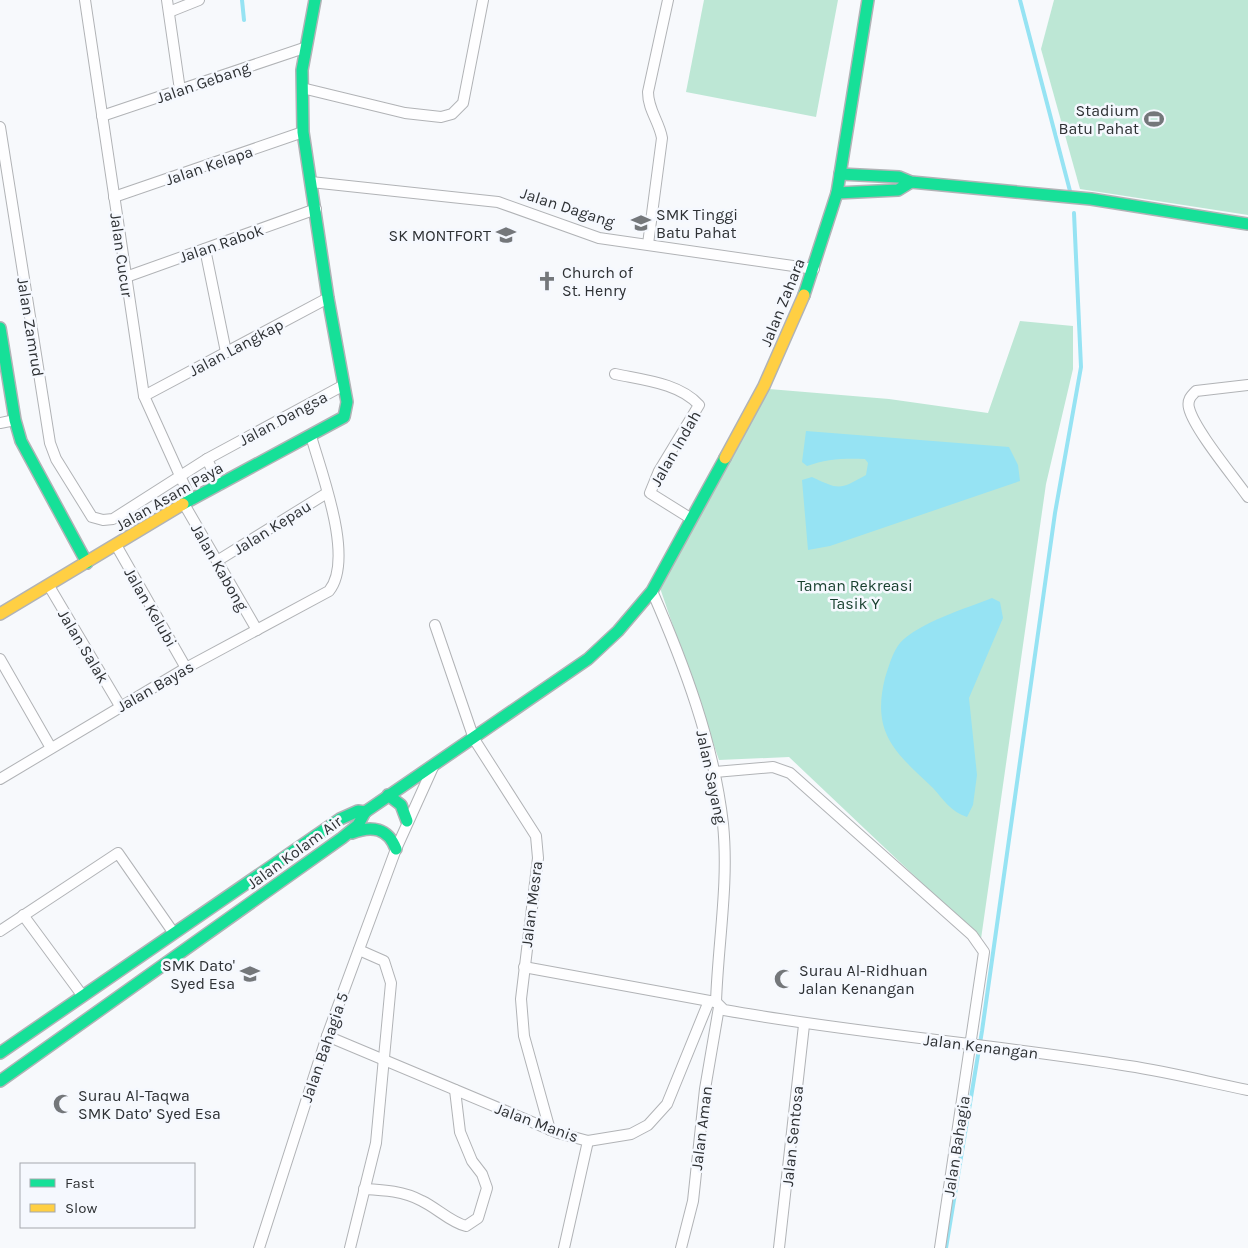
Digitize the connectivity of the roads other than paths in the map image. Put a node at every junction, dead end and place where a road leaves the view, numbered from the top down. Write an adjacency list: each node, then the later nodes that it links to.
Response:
1 (85, 0): 12 (street, Jalan Cucur)
2 (167, 0): 8 (street)
3 (199, 0): 8 (street)
4 (315, 0): 9 (street)
5 (483, 0): 10 (street)
6 (668, 0): 23 (street)
7 (868, 0): 16 (street, Jalan Zahara)
8 (169, 12): 11 (street)
9 (304, 48): 10 (street); 11 (street, Jalan Gebang)
10 (302, 88): 14 (street)
11 (180, 90): 12 (street, Jalan Gebang)
12 (102, 116): 20 (street, Jalan Cucur)
13 (0, 127): 15 (street, Jalan Zamrud)
14 (303, 132): 17 (street); 20 (street, Jalan Kelapa)
15 (3, 169): 43 (street, Jalan Zamrud)
16 (840, 174): 18 (street); 19 (street, Jalan Zahara)
17 (311, 182): 21 (street); 23 (street, Jalan Dagang)
18 (911, 182): 19 (street); 22 (street)
19 (837, 193): 25 (street, Jalan Zahara)
20 (114, 197): 26 (street, Jalan Cucur)
21 (316, 209): 24 (street, Jalan Rabok); 27 (street)
22 (1248, 224)
23 (648, 244): 25 (street, Jalan Dagang)
24 (205, 249): 26 (street, Jalan Rabok); 29 (street)
25 (814, 269): 44 (street, Jalan Zahara)
26 (126, 277): 33 (street, Jalan Cucur)
27 (328, 298): 29 (street, Jalan Langkap); 31 (street)
28 (0, 328): 34 (street)
29 (226, 352): 33 (street, Jalan Langkap)
30 (615, 374): 44 (street, Jalan Indah)
31 (344, 385): 36 (street, Jalan Asam Paya); 37 (street, Jalan Dangsa)
32 (1248, 385): 41 (street)
33 (144, 396): 38 (street, Jalan Cucur)
34 (15, 420): 35 (street); 47 (street)
35 (0, 423)
36 (311, 436): 39 (street, Jalan Asam Paya); 40 (street, Jalan Bayas)
37 (207, 459): 38 (street, Jalan Dangsa); 39 (street)
38 (180, 476): 42 (street, Jalan Cucur); 43 (street, Jalan Dangsa)
39 (219, 485): 42 (street, Jalan Asam Paya)
40 (327, 493): 46 (street, Jalan Kepau); 52 (street, Jalan Bayas)
41 (1248, 497)
42 (188, 502): 45 (street, Jalan Asam Paya); 46 (street, Jalan Kabong)
43 (92, 517)
44 (690, 518): 49 (street, Jalan Zahara)
45 (116, 545): 47 (street, Jalan Asam Paya); 54 (street, Jalan Kelubi)
46 (218, 561): 52 (street, Jalan Kabong)
47 (87, 563): 48 (street, Jalan Asam Paya)
48 (49, 586): 50 (street, Jalan Asam Paya); 55 (street, Jalan Salak)
49 (652, 591): 56 (street, Jalan Zahara); 59 (street, Jalan Sayang)
50 (0, 614)
51 (435, 625): 56 (street, Jalan Mesra)
52 (256, 630): 54 (street, Jalan Bayas)
53 (0, 659): 57 (street)
54 (186, 668): 55 (street, Jalan Bayas)
55 (120, 706): 57 (street, Jalan Bayas)
56 (474, 739): 58 (street, Jalan Zahara); 70 (street, Jalan Mesra)
57 (51, 748): 60 (street, Jalan Bayas)
58 (435, 764): 61 (street, Jalan Zahara); 63 (street, Jalan Bahagia 5)
59 (714, 772): 72 (street, Jalan Sayang); 75 (street, Jalan Bahagia)
60 (0, 779)
61 (388, 796): 62 (street, Jalan Zahara); 63 (street)
62 (365, 812): 64 (street, Jalan Kolam Air); 68 (street, Jalan Kolam Air)
63 (407, 822): 65 (street, Jalan Bahagia 5)
64 (342, 838): 65 (street); 78 (street, Jalan Kolam Air)
65 (396, 849): 69 (street, Jalan Bahagia 5)
66 (23, 915): 67 (street); 68 (street); 71 (street)
67 (0, 931)
68 (173, 932): 71 (street, Jalan Kolam Air)
69 (359, 950): 74 (street, Jalan Bahagia 5); 77 (street)
70 (524, 966): 72 (street, Jalan Mesra); 81 (street, Jalan Mesra)
71 (82, 995): 76 (street, Jalan Kolam Air)
72 (715, 1003): 73 (street, Jalan Kenangan); 82 (street, Jalan Manis); 87 (street, Jalan Aman)
73 (804, 1025): 75 (street, Jalan Kenangan); 88 (street, Jalan Sentosa)
74 (327, 1036): 77 (street, Jalan Manis); 84 (street, Jalan Bahagia 5)
75 (974, 1045): 80 (street, Jalan Kenangan); 89 (street, Jalan Bahagia)
76 (0, 1053)
77 (384, 1061): 79 (street, Jalan Manis); 83 (street)
78 (0, 1081)
79 (455, 1090): 81 (street, Jalan Manis); 83 (street)
80 (1248, 1090)
81 (550, 1130): 82 (street, Jalan Manis)
82 (588, 1141): 86 (street)
83 (364, 1189): 85 (street)
84 (259, 1248)
85 (350, 1248)
86 (564, 1248)
87 (681, 1248)
88 (779, 1248)
89 (940, 1248)

